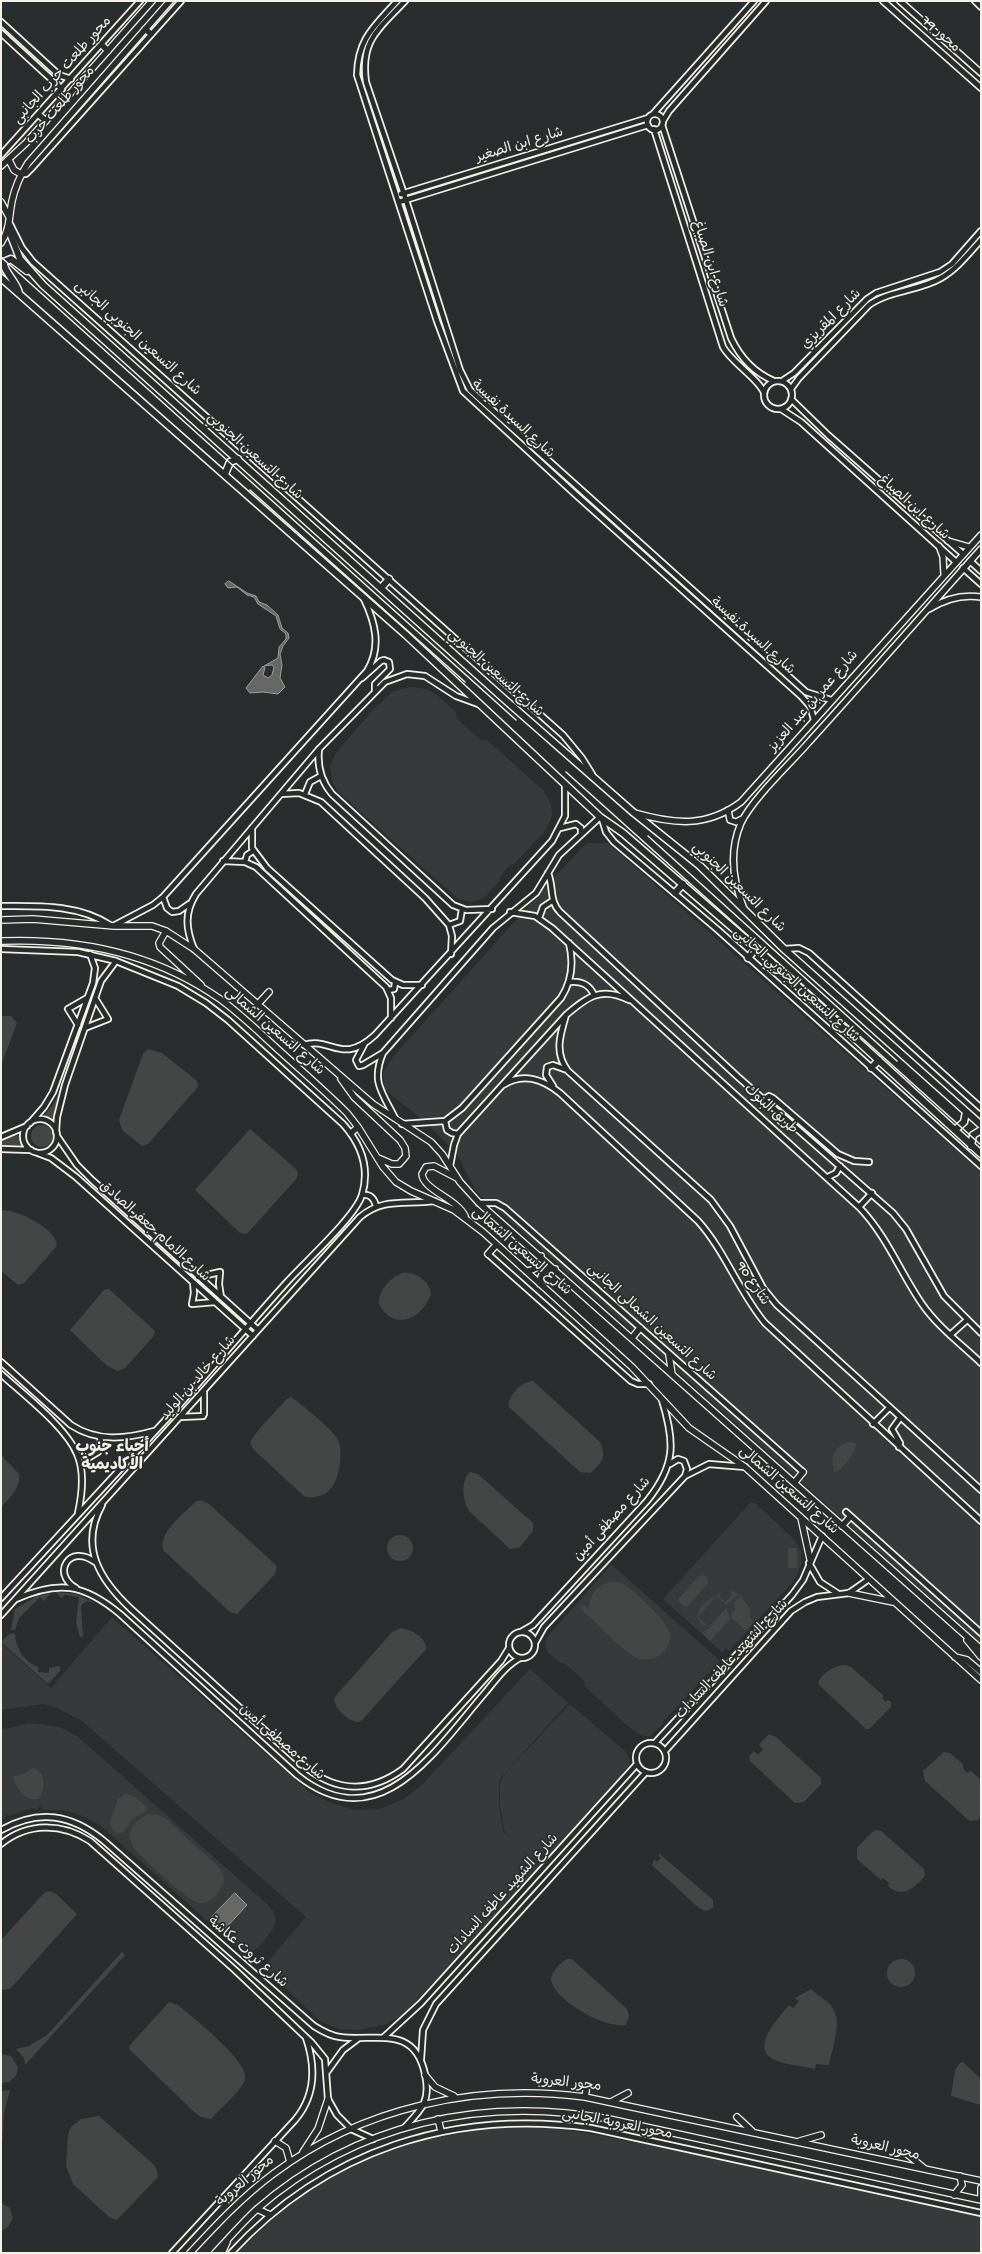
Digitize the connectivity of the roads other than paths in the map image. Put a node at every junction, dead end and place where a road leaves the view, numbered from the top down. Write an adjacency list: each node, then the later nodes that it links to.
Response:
1 (140, 1): 17 (street, محور طلعت حرب الجانبى)
2 (152, 1): 18 (main road, محور طلعت حرب)
3 (170, 1): 14 (main road, محور طلعت حرب)
4 (181, 1): 16 (street)
5 (397, 1): 39 (street, شارع السيدة نفيسة)
6 (405, 1): 38 (street, شارع السيدة نفيسة)
7 (754, 1): 27 (street)
8 (766, 1): 31 (street)
9 (884, 1): 20 (main road, محور 79)
10 (900, 1): 19 (main road, محور 79)
11 (975, 1): 12 (street)
12 (981, 7)
13 (1, 22): 24 (street)
14 (145, 29): 16 (main road); 37 (main road, محور طلعت حرب)
15 (1, 34): 26 (street)
16 (151, 34): 37 (street)
17 (102, 45): 18 (main road); 24 (street, محور طلعت حرب الجانبى)
18 (108, 51): 30 (main road, محور طلعت حرب)
19 (956, 51): 20 (main road); 21 (main road, محور 79)
20 (950, 61): 23 (main road, محور 79)
21 (971, 64): 22 (main road, محور 79); 23 (main road)
22 (981, 73)
23 (966, 75): 25 (main road, محور 79)
24 (71, 79): 26 (street, محور طلعت حرب الجانبى)
25 (981, 88)
26 (62, 89): 28 (street, محور طلعت حرب الجانبى)
27 (653, 114): 29 (street); 31 (street)
28 (39, 115): 30 (main road); 34 (street, محور طلعت حرب الجانبى)
29 (648, 118): 32 (street); 38 (street, شارع ابن الصغير)
30 (46, 121): 35 (main road, محور طلعت حرب)
31 (662, 123): 33 (street); 50 (street, شارع ابن الصباغ)
32 (648, 125): 33 (street); 40 (street, شارع ابن الصغير)
33 (654, 129): 53 (street, شارع ابن الصباغ)
34 (1, 155)
35 (9, 160): 36 (main road, محور طلعت حرب); 37 (main road)
36 (1, 166)
37 (21, 174): 43 (main road, محور طلعت حرب)
38 (404, 193): 39 (street, شارع ابن الصغير); 40 (street, شارع السيدة نفيسة)
39 (397, 195): 42 (street, شارع السيدة نفيسة)
40 (406, 200): 42 (street, شارع ابن الصغير); 77 (street, شارع السيدة نفيسة)
41 (1, 202): 43 (main road, شارع التسعين الجنوبي)
42 (399, 202): 78 (street, شارع السيدة نفيسة)
43 (9, 223): 46 (main road, محور طلعت حرب); 47 (highway, شارع التسعين الجنوبي); 69 (street, شارع التسعين الجنوبي الجانبى)
44 (981, 231): 51 (street, شارع المقريزي)
45 (981, 240): 52 (street, شارع المقريزي)
46 (1, 243)
47 (30, 272): 49 (highway); 56 (highway, شارع التسعين الجنوبي)
48 (1, 278): 49 (highway)
49 (19, 293): 57 (highway)
50 (774, 381): 51 (street); 53 (street)
51 (782, 382): 52 (street)
52 (791, 389): 54 (street)
53 (764, 392): 55 (street)
54 (791, 399): 55 (street); 59 (street, شارع ابن الصباغ)
55 (781, 409): 60 (street, شارع ابن الصباغ)
56 (238, 459): 57 (highway); 71 (highway, شارع التسعين الجنوبي)
57 (225, 474): 72 (highway)
58 (981, 535): 61 (main road, شارع عمر بن عبد العزيز)
59 (948, 541): 61 (main road); 63 (street, شارع ابن الصباغ)
60 (939, 546): 65 (street, شارع ابن الصباغ); 68 (main road)
61 (970, 547): 63 (main road, شارع عمر بن عبد العزيز)
62 (981, 549): 64 (main road, شارع عمر بن عبد العزيز)
63 (963, 554): 65 (main road, شارع عمر بن عبد العزيز)
64 (970, 561): 66 (main road, شارع عمر بن عبد العزيز); 67 (street)
65 (956, 562): 68 (main road, شارع عمر بن عبد العزيز)
66 (963, 568): 70 (street); 74 (main road, شارع عمر بن عبد العزيز)
67 (981, 571)
68 (944, 575): 79 (main road, شارع عمر بن عبد العزيز)
69 (389, 579): 71 (highway); 83 (street, شارع التسعين الجنوبي الجانبى)
70 (981, 584)
71 (382, 588): 83 (highway, شارع التسعين الجنوبي)
72 (363, 597): 75 (street); 80 (highway)
73 (981, 597): 74 (main road)
74 (923, 613): 91 (main road, شارع عمر بن عبد العزيز)
75 (360, 679): 76 (street); 103 (street)
76 (375, 691): 80 (street); 82 (street)
77 (808, 694): 78 (street); 79 (street, شارع السيدة نفيسة)
78 (804, 699): 81 (street, شارع السيدة نفيسة)
79 (831, 700): 81 (main road, شارع عمر بن عبد العزيز)
80 (478, 704): 85 (highway)
81 (814, 720): 88 (main road, شارع عمر بن عبد العزيز)
82 (319, 749): 84 (street); 86 (street)
83 (592, 774): 89 (highway, شارع التسعين الجنوبي)
84 (321, 776): 87 (street); 107 (street)
85 (565, 786): 90 (highway); 93 (street)
86 (281, 794): 87 (street); 92 (street)
87 (305, 794): 113 (street)
88 (728, 810): 89 (main road, شارع عمر بن عبد العزيز); 91 (main road)
89 (634, 813): 109 (highway, شارع التسعين الجنوبي)
90 (601, 818): 94 (street); 99 (highway); 101 (street, شارع التسعين الجنوبي الجانبى)
91 (743, 819): 109 (main road, شارع عمر بن عبد العزيز)
92 (252, 828): 95 (street); 96 (street)
93 (560, 828): 94 (street); 108 (street)
94 (582, 834): 98 (street)
95 (253, 851): 97 (street); 100 (street)
96 (222, 860): 97 (street); 105 (street)
97 (245, 862): 102 (street)
98 (548, 873): 104 (street); 110 (street)
99 (683, 884): 101 (highway); 118 (highway)
100 (290, 889): 102 (street); 127 (street)
101 (675, 893): 124 (street, شارع التسعين الجنوبي الجانبى)
102 (285, 894): 130 (street)
103 (163, 897): 105 (street); 114 (street)
104 (552, 901): 111 (street); 150 (street, طريق البنوك)
105 (190, 904): 120 (street)
106 (1, 906): 114 (street)
107 (462, 909): 108 (street); 113 (street)
108 (492, 909): 123 (street)
109 (746, 911): 121 (highway, شارع التسعين الجنوبي)
110 (510, 912): 111 (street, طريق البنوك); 143 (street)
111 (539, 918): 117 (street, طريق البنوك)
112 (1, 920): 114 (main road, شارع التسعين الشمالى)
113 (449, 925): 123 (street)
114 (112, 926): 115 (main road, شارع التسعين الشمالى)
115 (166, 931): 120 (main road, شارع التسعين الشمالى); 129 (main road)
116 (1, 941): 129 (main road, شارع التسعين الشمالى)
117 (569, 944): 126 (street); 136 (street, طريق البنوك)
118 (756, 948): 124 (highway); 144 (highway)
119 (1, 949): 122 (street)
120 (194, 949): 135 (main road, شارع التسعين الشمالى)
121 (784, 949): 151 (street, شارع التسعين الجنوبي الجانبى); 152 (highway, شارع التسعين الجنوبي)
122 (90, 954): 125 (street); 133 (street)
123 (451, 954): 128 (street)
124 (748, 958): 145 (street, شارع التسعين الجنوبي الجانبى)
125 (116, 961): 134 (street); 161 (street)
126 (570, 982): 132 (street); 154 (street)
127 (395, 983): 128 (street); 130 (street)
128 (422, 985): 138 (street)
129 (204, 989): 158 (main road, شارع التسعين الشمالى)
130 (388, 990): 138 (street)
131 (269, 992): 135 (main road)
132 (594, 995): 136 (street); 137 (street)
133 (88, 997): 139 (street); 139 (street)
134 (95, 998): 140 (street); 140 (street)
135 (258, 1004): 142 (main road, شارع التسعين الشمالى)
136 (637, 1004): 176 (street, طريق البنوك)
137 (566, 1015): 146 (street, شارع 90); 148 (street)
138 (391, 1018): 141 (street)
139 (78, 1025): 155 (street)
140 (85, 1028): 162 (street)
141 (365, 1043): 142 (street); 143 (street)
142 (304, 1045): 147 (main road, شارع التسعين الشمالى)
143 (382, 1052): 153 (street)
144 (879, 1060): 145 (highway); 159 (highway)
145 (871, 1068): 175 (street, شارع التسعين الجنوبي الجانبى)
146 (568, 1071): 149 (street); 214 (street, شارع 90)
147 (339, 1075): 153 (main road, شارع التسعين الشمالى); 171 (main road)
148 (502, 1085): 149 (street, شارع 90); 163 (street)
149 (554, 1089): 217 (street, شارع 90)
150 (763, 1100): 167 (street); 170 (street, طريق البنوك)
151 (981, 1108)
152 (966, 1112): 157 (highway, شارع التسعين الجنوبي); 159 (highway)
153 (396, 1120): 156 (main road, شارع التسعين الشمالى)
154 (445, 1121): 156 (street); 163 (street)
155 (28, 1124): 162 (street); 164 (street); 168 (street)
156 (402, 1124): 173 (main road, شارع التسعين الشمالى)
157 (981, 1126)
158 (358, 1127): 161 (main road); 171 (main road, شارع التسعين الشمالى)
159 (955, 1130): 165 (highway)
160 (981, 1130): 165 (highway)
161 (351, 1133): 179 (street, شارع خالد بن الوليد)
162 (57, 1134): 168 (street); 192 (street, شارع الامام جعفر الصادق)
163 (458, 1134): 173 (street)
164 (1, 1137)
165 (971, 1146): 169 (highway)
166 (1, 1149): 168 (street, شارع الامام جعفر الصادق)
167 (832, 1149): 170 (street); 172 (street)
168 (33, 1151): 193 (street, شارع الامام جعفر الصادق)
169 (981, 1154)
170 (827, 1155): 174 (street, طريق البنوك)
171 (375, 1156): 180 (main road, شارع التسعين الشمالى)
172 (869, 1162)
173 (450, 1166): 177 (main road, شارع التسعين الشمالى)
174 (840, 1166): 176 (street); 178 (street, طريق البنوك)
175 (981, 1166)
176 (828, 1177): 183 (street, طريق البنوك)
177 (459, 1179): 181 (main road, شارع التسعين الشمالى); 184 (main road)
178 (872, 1193): 183 (street); 197 (street, طريق البنوك)
179 (362, 1195): 182 (street); 186 (street, شارع خالد بن الوليد)
180 (436, 1201): 182 (street, شارع خالد بن الوليد); 184 (main road, شارع التسعين الشمالى)
181 (479, 1203): 188 (main road, شارع التسعين الشمالى); 199 (street, شارع التسعين الشمالى الجانبى)
182 (376, 1206): 189 (street, شارع خالد بن الوليد)
183 (859, 1207): 203 (street, طريق البنوك)
184 (466, 1218): 185 (main road, شارع التسعين الشمالى)
185 (496, 1244): 187 (main road); 191 (main road, شارع التسعين الشمالى)
186 (312, 1254): 189 (street); 198 (street, شارع خالد بن الوليد)
187 (488, 1254): 211 (street)
188 (541, 1256): 190 (main road, شارع التسعين الشمالى); 191 (main road)
189 (320, 1261): 201 (street, شارع خالد بن الوليد)
190 (555, 1269): 194 (main road); 205 (main road, شارع التسعين الشمالى)
191 (526, 1271): 194 (main road, شارع التسعين الشمالى)
192 (198, 1276): 195 (street, شارع الامام جعفر الصادق); 195 (street)
193 (193, 1282): 196 (street, شارع الامام جعفر الصادق); 196 (street)
194 (540, 1284): 211 (main road, شارع التسعين الشمالى)
195 (221, 1297): 198 (street, شارع الامام جعفر الصادق)
196 (215, 1302): 200 (street, شارع الامام جعفر الصادق)
197 (966, 1320): 202 (street, طريق البنوك); 203 (street)
198 (251, 1324): 200 (street, شارع خالد بن الوليد); 201 (street, شارع الامام جعفر الصادق)
199 (640, 1328): 205 (main road); 206 (street, شارع التسعين الشمالى الجانبى)
200 (246, 1330): 204 (street, شارع الامام جعفر الصادق); 218 (street, شارع خالد بن الوليد)
201 (258, 1330): 204 (street, شارع خالد بن الوليد)
202 (981, 1333)
203 (950, 1335): 208 (street, طريق البنوك)
204 (252, 1336): 212 (street, شارع خالد بن الوليد)
205 (632, 1338): 210 (main road, شارع التسعين الشمالى)
206 (669, 1355): 210 (main road); 224 (street, شارع التسعين الشمالى الجانبى)
207 (1, 1362): 219 (street)
208 (981, 1363)
209 (1, 1374): 221 (street)
210 (672, 1374): 226 (main road, شارع التسعين الشمالى)
211 (649, 1384): 213 (main road, شارع التسعين الشمالى)
212 (204, 1391): 215 (street, شارع خالد بن الوليد); 215 (street)
213 (662, 1400): 222 (street, شارع مصطفى أمين); 223 (main road, شارع التسعين الشمالى)
214 (889, 1408): 216 (street, شارع 90); 217 (street)
215 (181, 1417): 228 (street, شارع خالد بن الوليد)
216 (900, 1418): 220 (street); 227 (street, شارع 90)
217 (873, 1424): 220 (street, شارع 90)
218 (155, 1430): 219 (street); 229 (street, شارع خالد بن الوليد)
219 (100, 1437): 221 (street)
220 (899, 1446): 232 (street, شارع 90)
221 (78, 1455): 229 (street)
222 (670, 1464): 225 (street); 235 (street, شارع مصطفى أمين)
223 (745, 1467): 225 (street, شارع مصطفى أمين); 231 (main road, شارع التسعين الشمالى)
224 (803, 1472): 226 (main road)
225 (685, 1476): 236 (street, شارع مصطفى أمين)
226 (794, 1482): 233 (main road, شارع التسعين الشمالى)
227 (981, 1490)
228 (102, 1505): 238 (street, شارع مصطفى أمين); 244 (street, شارع خالد بن الوليد)
229 (78, 1513): 243 (street, شارع خالد بن الوليد)
230 (848, 1514): 233 (main road); 249 (street)
231 (801, 1517): 234 (main road, شارع التسعين الشمالى); 237 (main road)
232 (981, 1521)
233 (842, 1526): 248 (main road, شارع التسعين الشمالى)
234 (822, 1536): 237 (street, شارع الشهيد عاطف السادات); 239 (main road, شارع التسعين الشمالى)
235 (598, 1553): 236 (street); 247 (street, شارع مصطفى أمين)
236 (606, 1561): 250 (street, شارع مصطفى أمين)
237 (810, 1561): 241 (street); 256 (street, شارع الشهيد عاطف السادات)
238 (95, 1562): 240 (street); 261 (street, شارع مصطفى أمين)
239 (869, 1579): 242 (street); 245 (main road, شارع التسعين الشمالى)
240 (78, 1588): 244 (street, شارع مصطفى أمين); 263 (street, شارع مصطفى أمين)
241 (839, 1593): 242 (street, شارع الشهيد عاطف السادات); 257 (street, شارع الشهيد عاطف السادات)
242 (849, 1593): 245 (main road)
243 (1, 1598)
244 (16, 1599): 246 (street, شارع خالد بن الوليد)
245 (893, 1602): 253 (main road, شارع التسعين الشمالى)
246 (1, 1615)
247 (520, 1632): 250 (street); 251 (street)
248 (962, 1633): 252 (main road, شارع التسعين الشمالى); 254 (main road)
249 (981, 1633)
250 (535, 1643): 255 (street)
251 (509, 1648): 255 (street); 260 (street, شارع مصطفى أمين)
252 (981, 1649)
253 (955, 1657): 258 (main road); 259 (main road, شارع التسعين الشمالى)
254 (981, 1657)
255 (520, 1658): 262 (street, شارع مصطفى أمين)
256 (729, 1664): 257 (street); 264 (street, شارع الشهيد عاطف السادات)
257 (736, 1671): 265 (street, شارع الشهيد عاطف السادات)
258 (981, 1672)
259 (981, 1680)
260 (440, 1730): 261 (street, شارع مصطفى أمين); 262 (street)
261 (435, 1735): 263 (street)
262 (447, 1737): 263 (street, شارع مصطفى أمين)
263 (443, 1742)
264 (656, 1743): 265 (street); 266 (street)
265 (665, 1752): 267 (street)
266 (637, 1764): 267 (street); 274 (street, شارع الشهيد عاطف السادات)
267 (646, 1772): 276 (street, شارع الشهيد عاطف السادات)
268 (1, 1830): 270 (street, شارع ثروت عكاشة)
269 (1, 1844): 272 (street, شارع ثروت عكاشة)
270 (117, 1852): 271 (street, شارع ثروت عكاشة); 272 (street)
271 (122, 1857): 273 (street); 280 (street, شارع ثروت عكاشة)
272 (111, 1859): 273 (street, شارع ثروت عكاشة)
273 (117, 1864): 278 (street, شارع ثروت عكاشة)
274 (522, 1892): 275 (street, شارع الشهيد عاطف السادات); 276 (street)
275 (516, 1899): 277 (street); 279 (street, شارع الشهيد عاطف السادات)
276 (530, 1899): 277 (street, شارع الشهيد عاطف السادات)
277 (523, 1906): 281 (street, شارع الشهيد عاطف السادات)
278 (305, 2036): 282 (street, شارع ثروت عكاشة); 299 (street)
279 (384, 2037): 280 (street, شارع ثروت عكاشة); 281 (street, شارع ثروت عكاشة)
280 (359, 2038): 282 (street)
281 (421, 2058): 283 (street)
282 (327, 2072): 288 (street, شارع ثروت عكاشة)
283 (425, 2076): 286 (main road); 290 (street)
284 (587, 2085): 287 (main road)
285 (628, 2094): 289 (main road)
286 (456, 2097): 287 (main road, محور العروبة); 290 (main road, محور العروبة)
287 (585, 2097): 289 (main road, محور العروبة)
288 (328, 2099): 294 (street, شارع ثروت عكاشة); 302 (main road)
289 (611, 2102): 296 (main road, محور العروبة)
290 (425, 2103): 293 (street); 294 (main road, محور العروبة)
291 (737, 2117): 296 (main road)
292 (438, 2119): 293 (main road, محور العروبة); 295 (main road); 308 (main road, محور العروبة)
293 (404, 2128): 298 (main road, محور العروبة)
294 (351, 2129): 298 (street, شارع ثروت عكاشة); 302 (main road, محور العروبة)
295 (441, 2131): 312 (street, محور العروبة الجانبى); 313 (street, محور العروبة الجانبى)
296 (752, 2131): 300 (main road, محور العروبة)
297 (821, 2135): 300 (main road)
298 (373, 2139): 311 (main road, محور العروبة)
299 (275, 2141): 303 (main road); 315 (street)
300 (798, 2141): 304 (main road, محور العروبة)
301 (906, 2154): 304 (main road)
302 (300, 2156): 303 (main road, محور العروبة)
303 (290, 2162): 316 (main road, محور العروبة)
304 (927, 2171): 305 (main road, محور العروبة)
305 (960, 2176): 306 (main road, محور العروبة); 308 (main road)
306 (981, 2181)
307 (981, 2188): 309 (main road)
308 (954, 2195): 310 (main road, محور العروبة)
309 (981, 2197)
310 (981, 2200)
311 (258, 2209): 313 (main road); 314 (main road, محور العروبة)
312 (981, 2213)
313 (270, 2215): 319 (street, محور العروبة الجانبى)
314 (228, 2239): 317 (main road, محور العروبة); 318 (main road)
315 (172, 2253)
316 (190, 2253)
317 (215, 2253)
318 (222, 2253)
319 (231, 2253)

